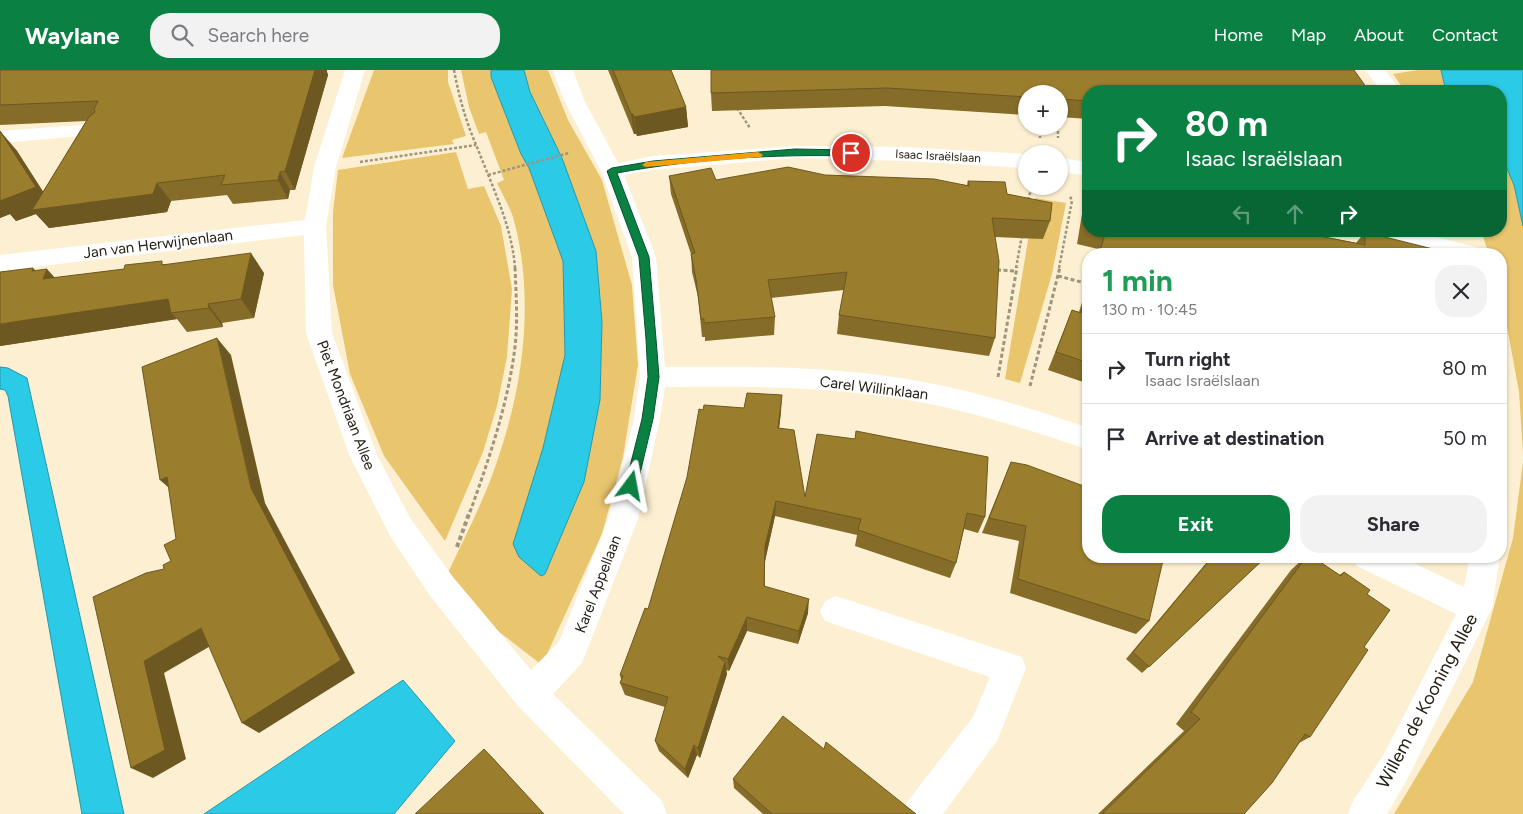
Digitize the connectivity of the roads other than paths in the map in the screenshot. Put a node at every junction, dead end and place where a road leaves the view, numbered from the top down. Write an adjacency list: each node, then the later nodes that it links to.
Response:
1 (355, 70): 11 (street, Piet Mondriaan Allee)
2 (563, 70): 10 (street, Karel Appellaan)
3 (1375, 70): 4 (street)
4 (1386, 85)
5 (97, 130): 6 (street)
6 (0, 137)
7 (1018, 161): 10 (street, Isaac Israëlslaan)
8 (1068, 166): 9 (street)
9 (1082, 168)
10 (612, 171): 15 (street, Karel Appellaan)
11 (316, 226): 14 (street, Jan van Herwijnenlaan); 21 (street, Piet Mondriaan Allee)
12 (1405, 237): 13 (street)
13 (1448, 248)
14 (0, 262)
15 (653, 377): 16 (street, Carel Willinklaan); 21 (street, Karel Appellaan)
16 (1082, 437)
17 (1383, 563): 19 (street)
18 (1484, 563): 19 (street, Willem de Kooning Allee)
19 (1476, 608): 24 (street, Willem de Kooning Allee)
20 (836, 611): 23 (street)
21 (530, 694): 22 (street)
22 (649, 814)
23 (921, 814)
24 (1366, 814)

